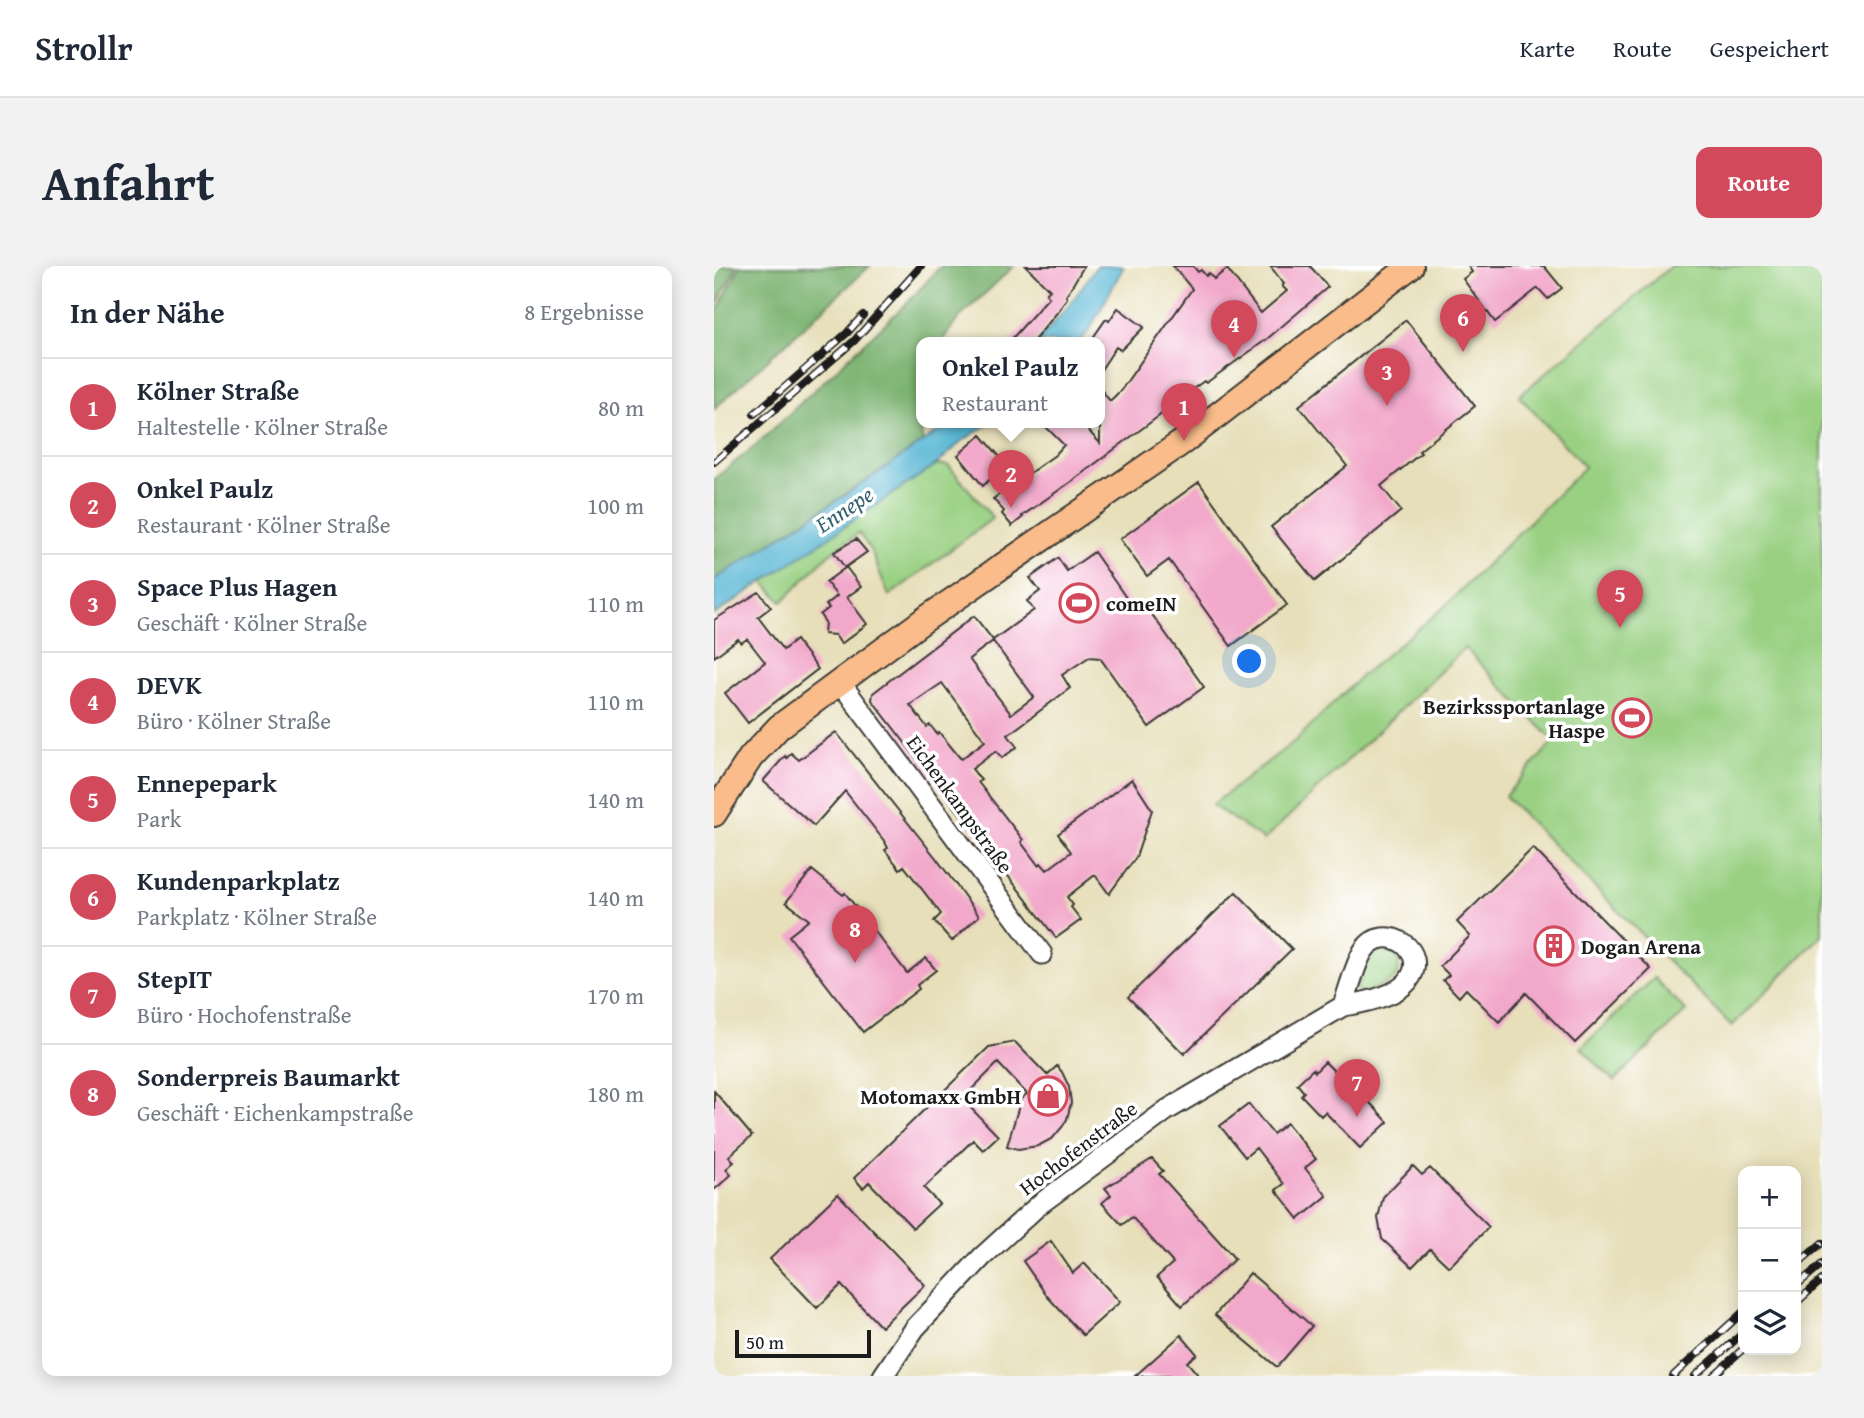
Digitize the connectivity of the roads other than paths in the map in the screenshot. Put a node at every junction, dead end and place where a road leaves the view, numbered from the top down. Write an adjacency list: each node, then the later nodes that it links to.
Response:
1 (1412, 266): 2 (main road)
2 (840, 682): 3 (main road); 4 (street, Eichenkampstraße)
3 (714, 814)
4 (1042, 954)
5 (1343, 1006): 6 (street, Hochofenstraße)
6 (883, 1376)

